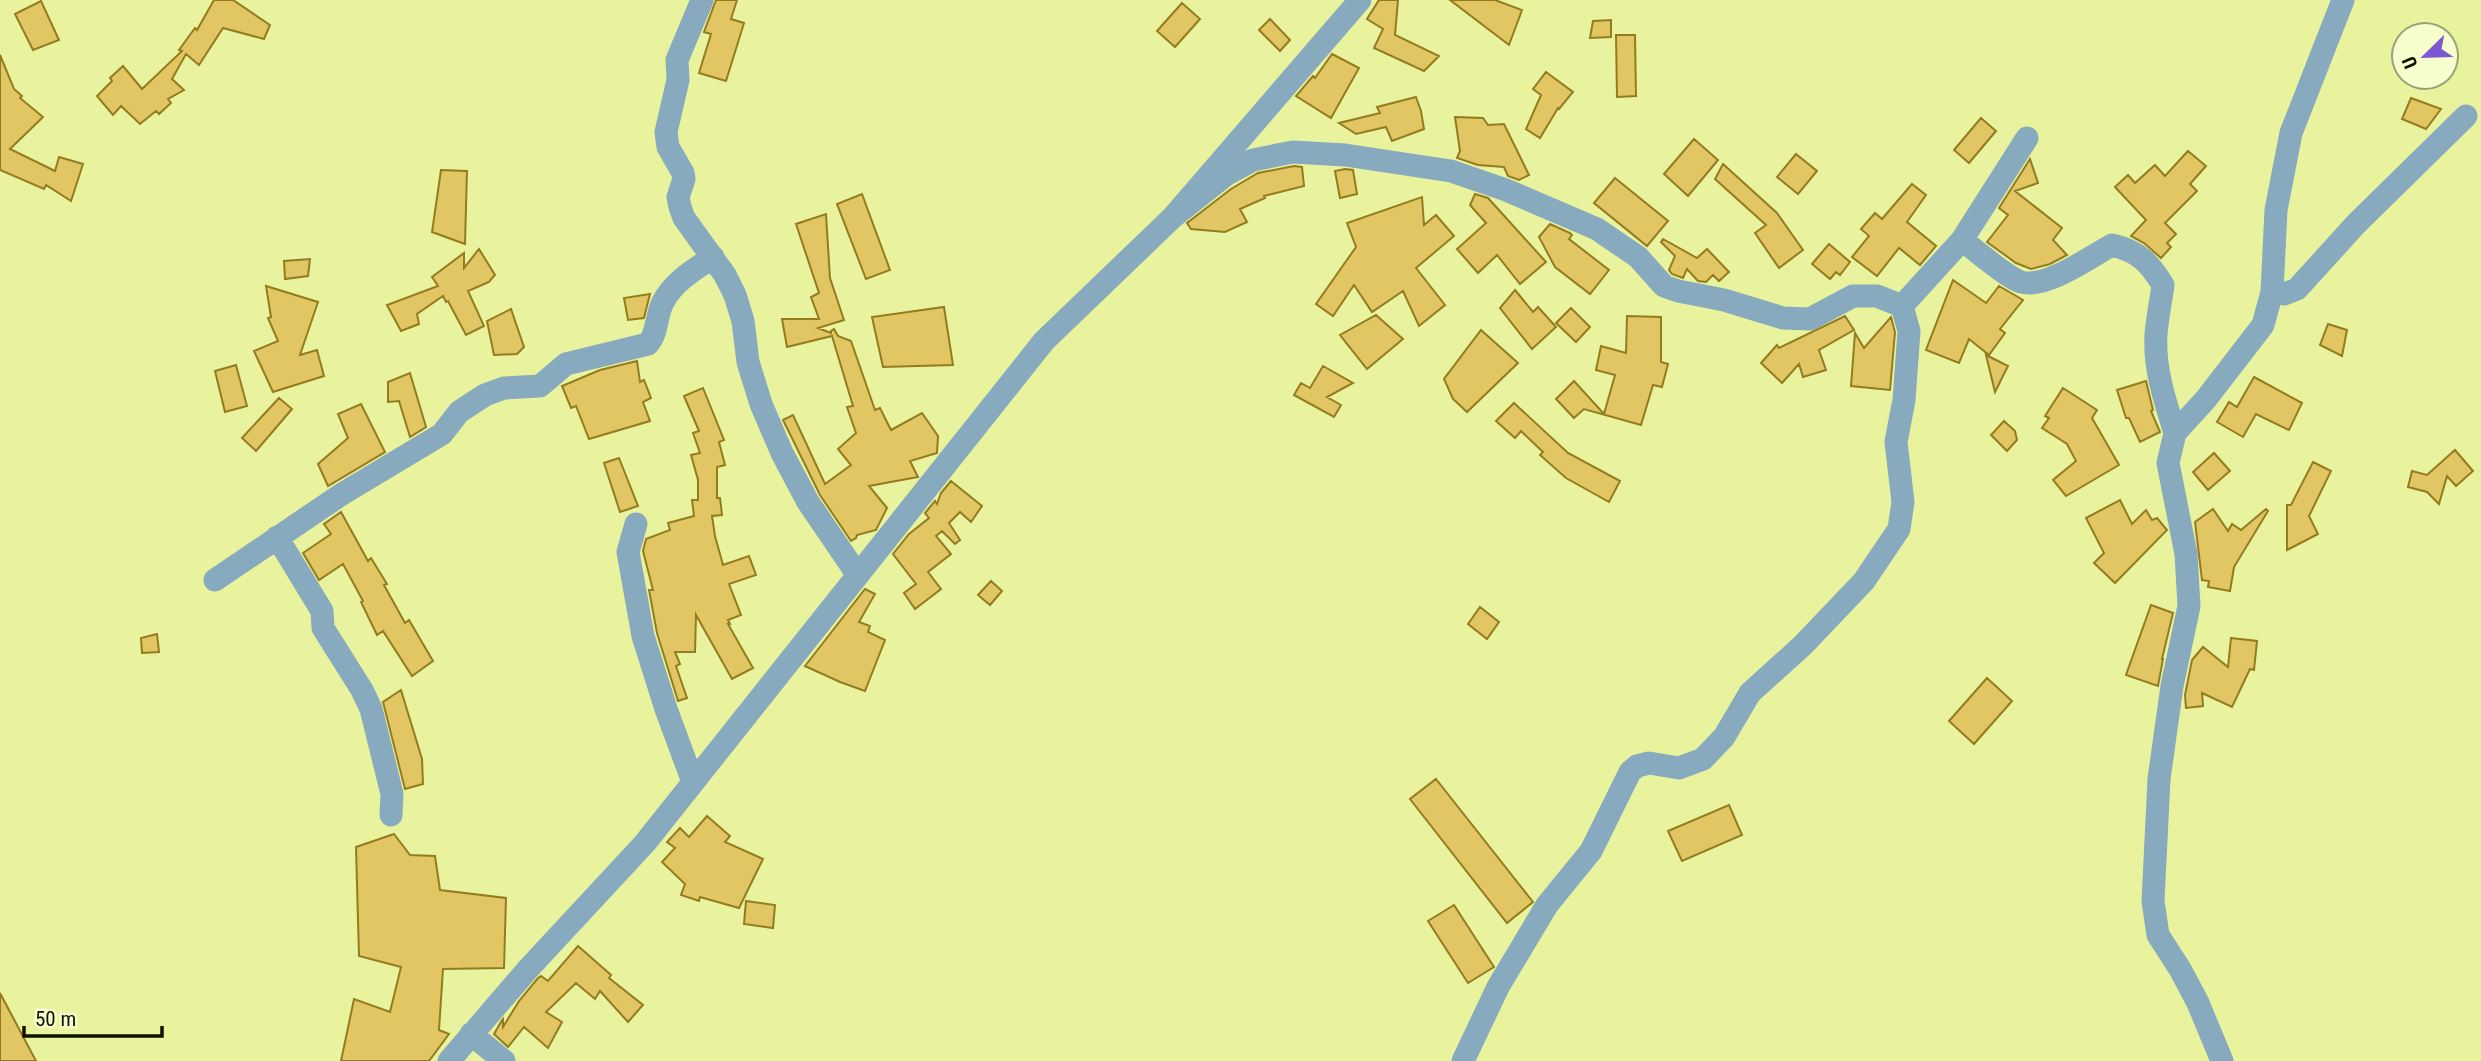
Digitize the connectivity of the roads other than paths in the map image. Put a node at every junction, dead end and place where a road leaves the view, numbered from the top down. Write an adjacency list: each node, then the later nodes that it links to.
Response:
1 (702, 0): 8 (street)
2 (1360, 0): 6 (street)
3 (2343, 0): 9 (street)
4 (2466, 116): 9 (street)
5 (2027, 138): 7 (street)
6 (1172, 217): 10 (street); 14 (street)
7 (1962, 240): 10 (street); 11 (street)
8 (713, 257): 13 (street); 14 (street)
9 (2272, 292): 11 (street)
10 (1902, 306): 21 (street)
11 (2175, 433): 22 (street)
12 (636, 524): 16 (street)
13 (277, 537): 15 (street); 17 (street)
14 (857, 574): 16 (street)
15 (215, 580)
16 (693, 782): 18 (street)
17 (391, 815)
18 (471, 1034): 19 (street); 20 (street)
19 (449, 1061)
20 (504, 1061)
21 (1463, 1061)
22 (2222, 1061)

